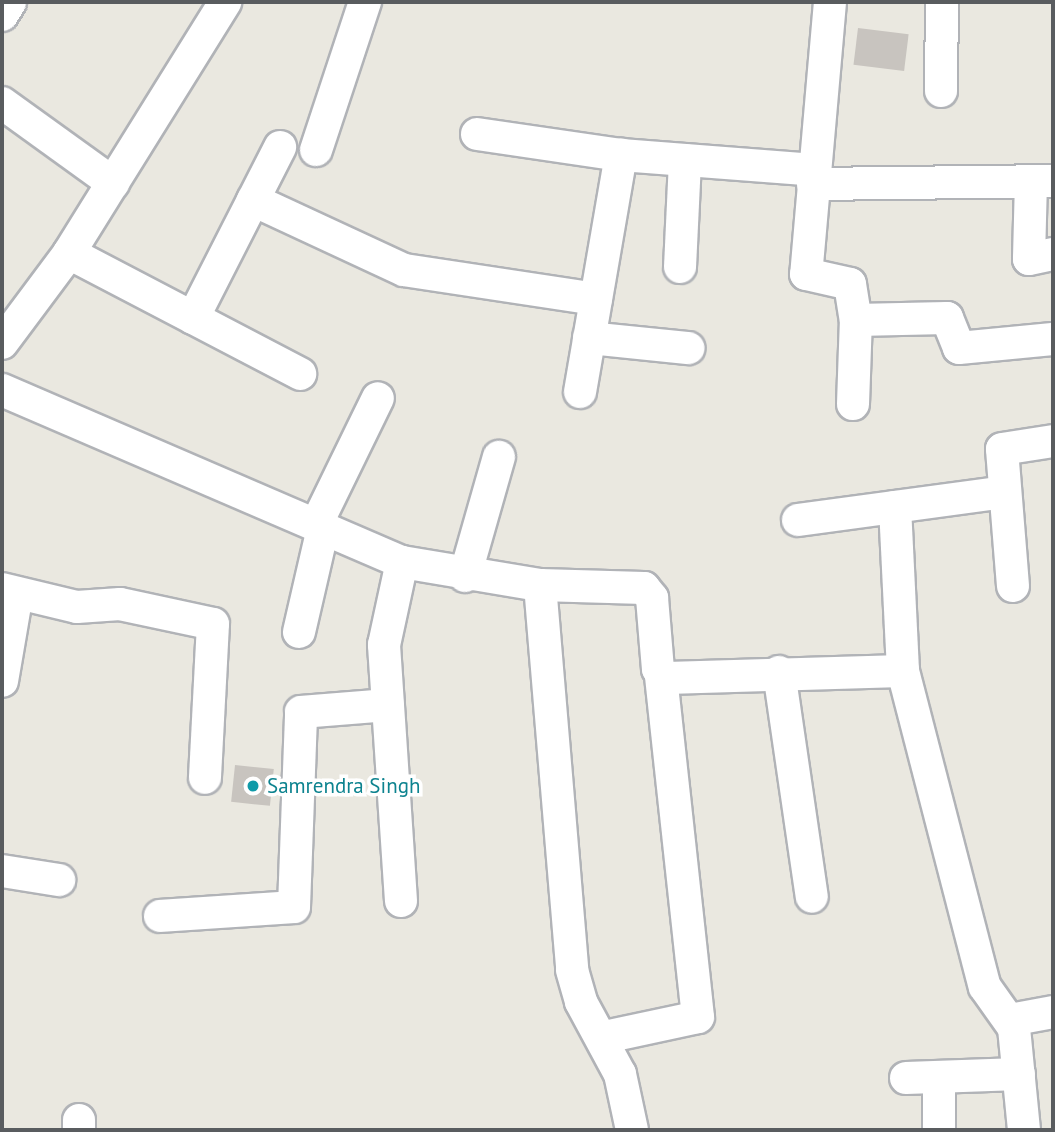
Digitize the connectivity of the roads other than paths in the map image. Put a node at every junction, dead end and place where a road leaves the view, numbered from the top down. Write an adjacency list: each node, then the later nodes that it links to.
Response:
1 (10, 2): 6 (street)
2 (225, 2): 16 (street)
3 (365, 2): 11 (street)
4 (831, 2): 14 (street)
5 (942, 2): 7 (street)
6 (2, 15)
7 (941, 91)
8 (2, 103): 16 (street)
9 (477, 134): 12 (street)
10 (280, 147): 17 (street)
11 (316, 150)
12 (621, 155): 13 (street); 21 (street)
13 (685, 160): 14 (street); 20 (street)
14 (813, 177): 15 (street); 23 (street)
15 (1042, 181): 19 (street)
16 (113, 183): 18 (street)
17 (253, 200): 21 (street); 22 (street)
18 (69, 253): 22 (street); 26 (street)
19 (1053, 254)
20 (680, 267)
21 (596, 299): 24 (street)
22 (193, 318): 28 (street)
23 (856, 320): 25 (street); 32 (street)
24 (589, 338): 27 (street); 30 (street)
25 (1053, 339)
26 (2, 343)
27 (688, 348)
28 (300, 374)
29 (2, 390): 38 (street)
30 (580, 392)
31 (378, 398): 38 (street)
32 (853, 404)
33 (1053, 442): 35 (street)
34 (499, 457): 40 (street)
35 (1004, 492): 36 (street); 42 (street)
36 (895, 507): 37 (street); 46 (street)
37 (798, 520)
38 (319, 526): 39 (street); 44 (street)
39 (402, 562): 40 (street); 49 (street)
40 (465, 576): 41 (street)
41 (540, 585): 47 (street); 58 (street)
42 (1013, 586)
43 (9, 591): 48 (street); 50 (street)
44 (299, 632)
45 (779, 671): 46 (street); 47 (street); 53 (street)
46 (903, 671): 57 (street)
47 (661, 675): 58 (street)
48 (2, 681)
49 (388, 705): 54 (street); 55 (street)
50 (205, 778)
51 (2, 872): 52 (street)
52 (59, 880)
53 (812, 897)
54 (401, 901)
55 (160, 916)
56 (1053, 1012): 57 (street)
57 (1010, 1020): 59 (street)
58 (605, 1037): 62 (street)
59 (1018, 1074): 60 (street); 64 (street)
60 (939, 1077): 61 (street); 63 (street)
61 (906, 1078)
62 (632, 1130)
63 (939, 1130)
64 (1024, 1130)

